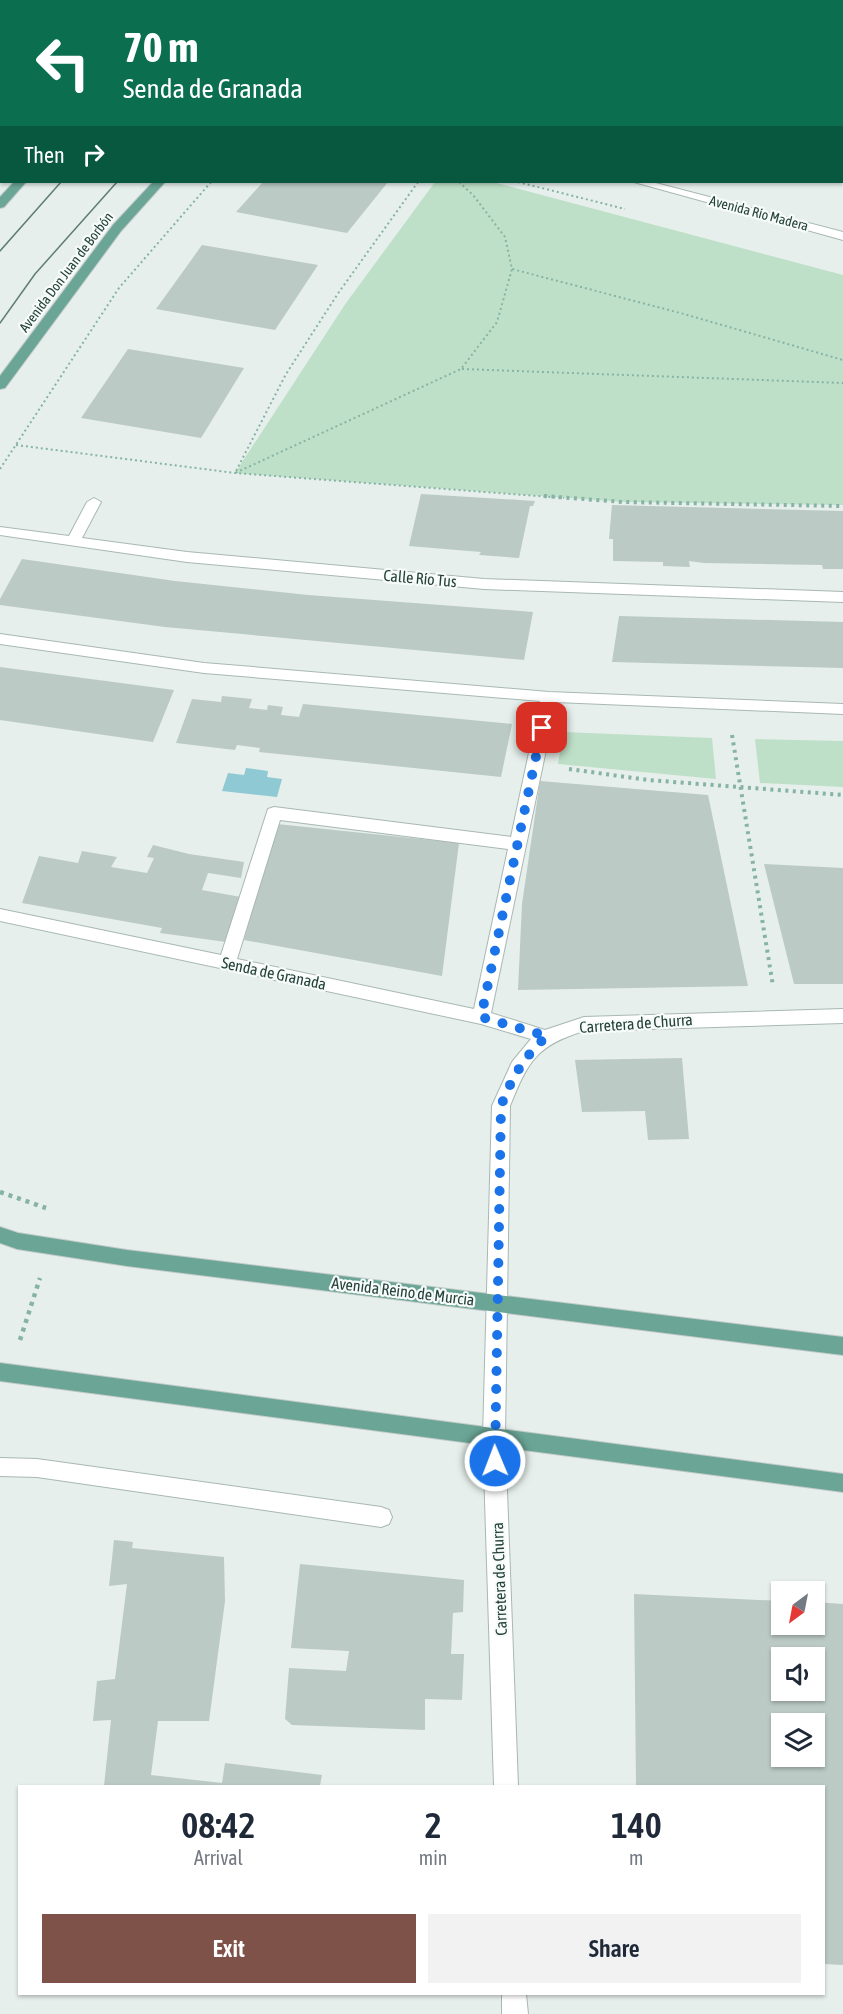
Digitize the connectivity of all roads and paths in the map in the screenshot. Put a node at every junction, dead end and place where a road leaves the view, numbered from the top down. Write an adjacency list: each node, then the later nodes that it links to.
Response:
1 (19, 183): 7 (main road)
2 (158, 183): 13 (main road, Avenida Don Juan de Borbón)
3 (210, 183): 14 (path)
4 (417, 183): 16 (path)
5 (460, 183): 9 (path)
6 (644, 183): 8 (street, Avenida Río Madera)
7 (0, 204)
8 (843, 236)
9 (512, 269): 10 (path); 11 (path)
10 (843, 360)
11 (462, 369): 12 (path); 16 (path)
12 (843, 383)
13 (0, 385)
14 (16, 445): 15 (path); 16 (path)
15 (0, 469)
16 (236, 472): 18 (path)
17 (94, 502): 20 (street)
18 (843, 506)
19 (0, 531): 20 (street, Calle Río Tus)
20 (73, 542): 21 (street, Calle Río Tus)
21 (843, 597)
22 (0, 639): 23 (street)
23 (549, 696): 24 (street); 26 (street)
24 (729, 704): 25 (street); 27 (path)
25 (843, 709)
26 (534, 764): 27 (path); 29 (street)
27 (739, 787): 28 (path); 32 (path)
28 (843, 795)
29 (517, 844): 31 (street); 34 (street)
30 (0, 915): 31 (street, Senda de Granada)
31 (226, 963): 34 (street, Senda de Granada)
32 (778, 1016): 33 (street, Carretera de Churra); 35 (street, Carretera de Churra)
33 (843, 1016)
34 (481, 1017): 35 (street, Senda de Granada)
35 (547, 1036): 38 (street, Carretera de Churra)
36 (0, 1235): 37 (main road, Avenida Reino de Murcia)
37 (50, 1246): 38 (main road, Avenida Reino de Murcia); 40 (path)
38 (498, 1303): 39 (main road, Avenida Reino de Murcia); 41 (street, Carretera de Churra)
39 (843, 1346)
40 (5, 1373): 41 (main road)
41 (494, 1437): 43 (main road); 45 (street, Carretera de Churra)
42 (0, 1467): 44 (street)
43 (843, 1483)
44 (381, 1516)
45 (507, 1785)
46 (514, 1995): 47 (street)
47 (515, 2014)

